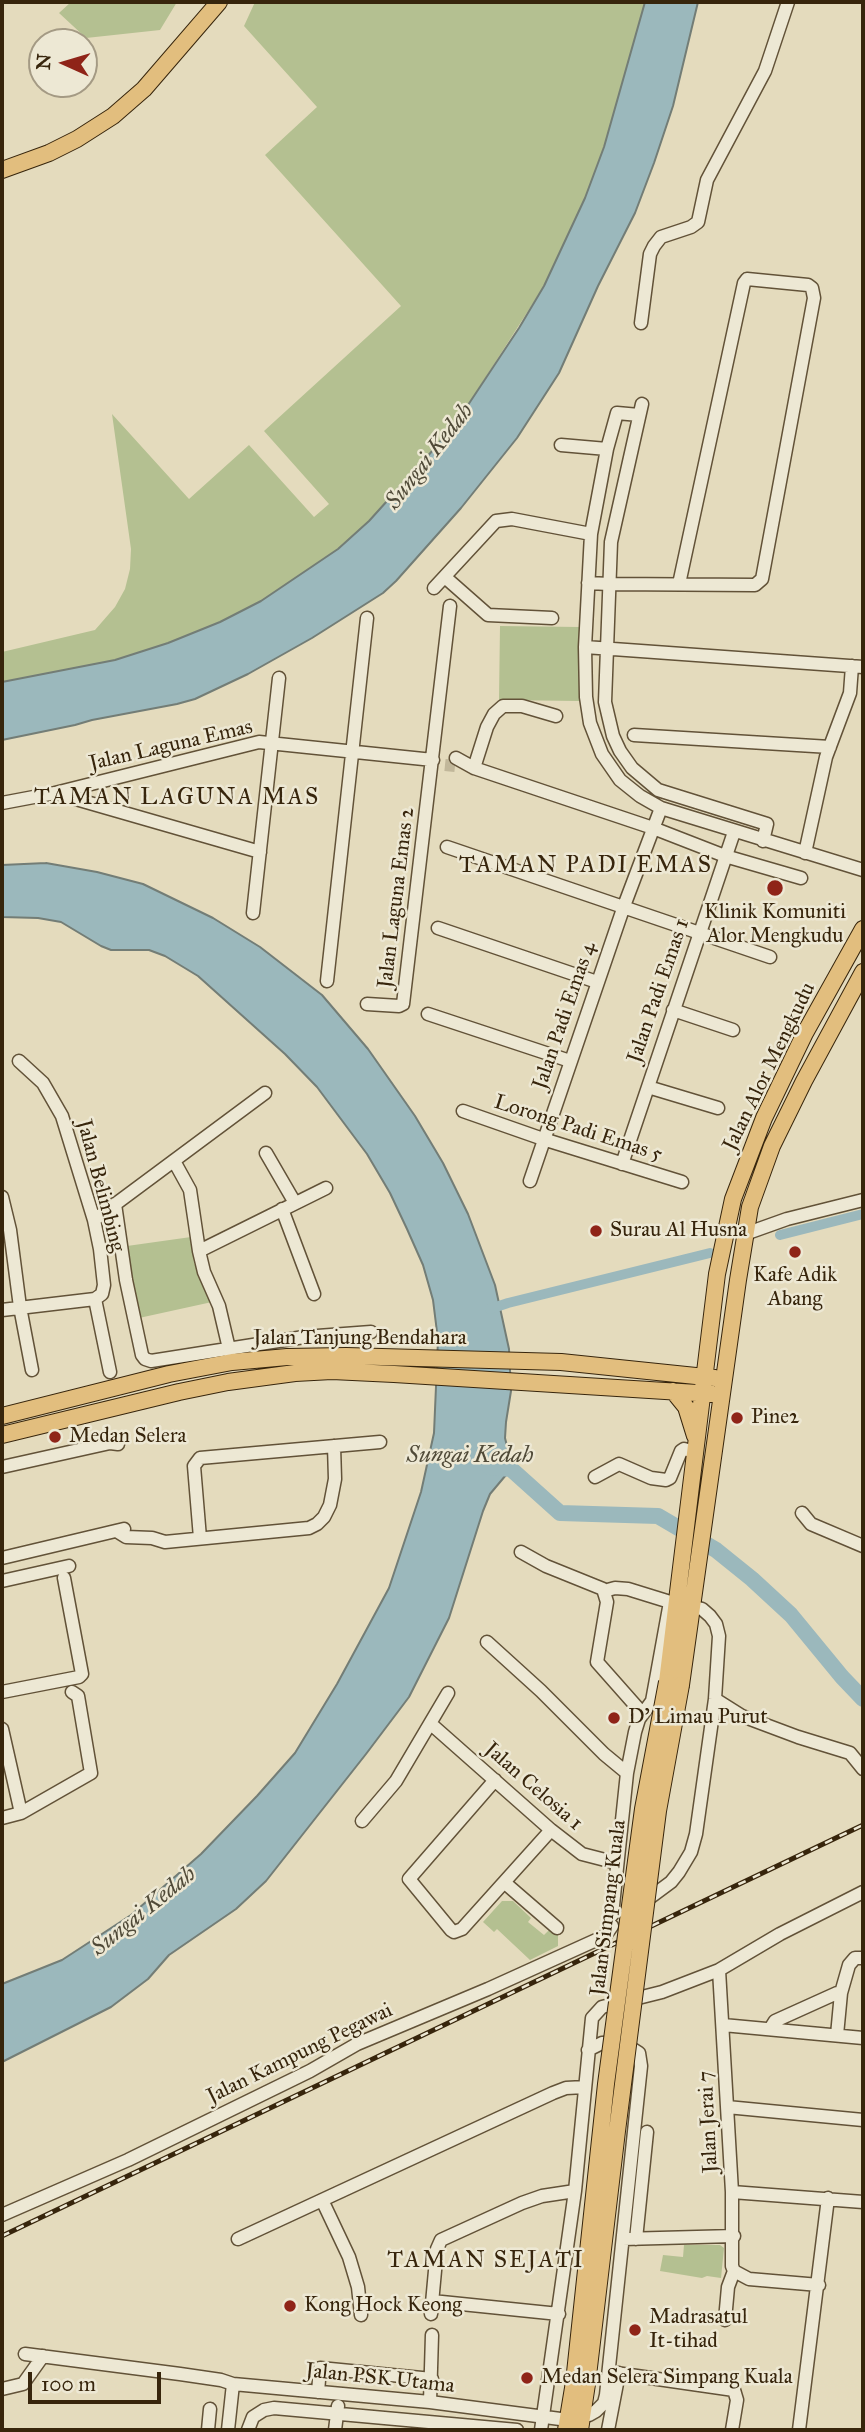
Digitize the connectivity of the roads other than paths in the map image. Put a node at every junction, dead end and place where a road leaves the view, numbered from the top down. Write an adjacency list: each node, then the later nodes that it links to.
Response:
1 (219, 2): 3 (main road)
2 (788, 2): 4 (street)
3 (2, 170)
4 (641, 323)
5 (561, 445): 6 (street)
6 (607, 449): 7 (street); 10 (street)
7 (591, 534): 8 (street); 9 (street)
8 (446, 578): 12 (street); 15 (street)
9 (588, 583): 10 (street); 16 (street)
10 (609, 584): 11 (street); 17 (street)
11 (679, 584): 11 (street)
12 (435, 588)
13 (450, 606): 25 (street)
14 (367, 618): 24 (street)
15 (552, 618)
16 (585, 647): 17 (street); 29 (street)
17 (606, 650): 18 (street); 32 (street)
18 (858, 666): 23 (street)
19 (279, 678): 22 (street)
20 (556, 716): 26 (street)
21 (634, 735): 23 (street)
22 (271, 743): 24 (street, Jalan Laguna Emas); 27 (street, Jalan Laguna Emas); 34 (street)
23 (830, 747): 35 (street)
24 (354, 751): 25 (street, Jalan Laguna Emas); 46 (street)
25 (443, 760): 26 (street, Jalan Laguna Emas); 48 (street, Jalan Laguna Emas 2)
26 (474, 768): 30 (street, Jalan Laguna Emas)
27 (55, 793): 28 (street, Jalan Laguna Emas); 34 (street)
28 (2, 803)
29 (661, 808): 30 (street, Jalan Padi Emas 4); 31 (street)
30 (653, 828): 36 (street, Jalan Laguna Emas); 39 (street, Jalan Padi Emas 4)
31 (734, 832): 32 (street); 36 (street, Jalan Padi Emas 1)
32 (763, 841): 35 (street)
33 (447, 847): 39 (street)
34 (260, 852): 40 (street)
35 (805, 853): 37 (street)
36 (725, 856): 38 (street, Jalan Laguna Emas); 43 (street, Jalan Padi Emas 1)
37 (863, 870)
38 (801, 878)
39 (624, 906): 43 (street); 47 (street, Jalan Padi Emas 4)
40 (253, 913)
41 (438, 928): 47 (street)
42 (863, 929): 80 (main road, Jalan Alor Mengkudu)
43 (700, 933): 44 (street); 49 (street, Jalan Padi Emas 1)
44 (770, 957)
45 (863, 972): 72 (main road, Jalan Alor Mengkudu)
46 (327, 981)
47 (597, 982): 53 (street, Jalan Padi Emas 4)
48 (367, 1004)
49 (673, 1010): 51 (street); 54 (street, Jalan Padi Emas 1)
50 (428, 1014): 53 (street)
51 (733, 1030)
52 (19, 1061): 70 (street, Jalan Belimbing)
53 (570, 1061): 58 (street, Jalan Padi Emas 4)
54 (648, 1087): 56 (street); 61 (street, Jalan Padi Emas 1)
55 (265, 1093): 60 (street)
56 (718, 1108)
57 (463, 1111): 58 (street, Lorong Padi Emas 5)
58 (543, 1139): 61 (street, Lorong Padi Emas 5); 62 (street, Jalan Padi Emas 4)
59 (266, 1153): 67 (street)
60 (174, 1161): 68 (street); 73 (street)
61 (622, 1164): 63 (street, Lorong Padi Emas 5)
62 (530, 1181)
63 (682, 1182)
64 (326, 1188): 67 (street)
65 (2, 1197): 71 (street)
66 (863, 1200): 72 (street)
67 (295, 1203): 69 (street)
68 (115, 1204): 70 (street); 79 (street, Jalan Belimbing)
69 (282, 1209): 73 (street); 74 (street)
70 (94, 1220): 75 (street, Jalan Belimbing)
71 (6, 1231): 76 (street)
72 (745, 1234): 85 (main road, Jalan Alor Mengkudu)
73 (199, 1251): 79 (street)
74 (314, 1294)
75 (95, 1299): 76 (street); 82 (street, Jalan Belimbing)
76 (20, 1307): 77 (street); 81 (street)
77 (2, 1310)
78 (371, 1332): 79 (street)
79 (231, 1354): 82 (main road, Jalan Tanjung Bendahara); 83 (main road, Jalan Tanjung Bendahara)
80 (707, 1354): 83 (main road); 84 (main road, Jalan Alor Mengkudu)
81 (32, 1370)
82 (111, 1380): 86 (main road); 87 (main road, Jalan Tanjung Bendahara)
83 (674, 1383): 84 (main road, Jalan Tanjung Bendahara); 86 (main road, Jalan Tanjung Bendahara); 92 (main road)
84 (703, 1385): 85 (main road, Jalan Tanjung Bendahara); 92 (main road, Jalan Simpang Kuala)
85 (723, 1386): 96 (main road, Jalan Simpang Kuala)
86 (117, 1406): 88 (main road, Jalan Tanjung Bendahara)
87 (2, 1416)
88 (2, 1435)
89 (380, 1442): 91 (street)
90 (118, 1444): 93 (street)
91 (334, 1446): 97 (street); 97 (street)
92 (696, 1447): 94 (street); 96 (main road, Jalan Simpang Kuala)
93 (2, 1467)
94 (596, 1476)
95 (802, 1513): 98 (street)
96 (695, 1523): 103 (main road, Jalan Simpang Kuala)
97 (200, 1538): 100 (street)
98 (863, 1546)
99 (521, 1552): 102 (street)
100 (2, 1558)
101 (2, 1581): 105 (street)
102 (604, 1591): 103 (street); 109 (street)
103 (680, 1602): 108 (street, Jalan Kampung Pegawai); 109 (street); 163 (main road, Jalan Simpang Kuala, bridge)
104 (487, 1642): 113 (street)
105 (2, 1692)
106 (72, 1692): 115 (street)
107 (448, 1693): 110 (street)
108 (715, 1699): 112 (street); 122 (street, Jalan Kampung Pegawai)
109 (643, 1714): 113 (street)
110 (431, 1724): 114 (street, Jalan Celosia 1); 117 (street)
111 (2, 1729): 115 (street)
112 (863, 1769)
113 (627, 1773): 119 (street)
114 (495, 1780): 118 (street, Jalan Celosia 1); 120 (street)
115 (20, 1813): 116 (street)
116 (2, 1818)
117 (362, 1821)
118 (551, 1830): 119 (street, Jalan Celosia 1); 120 (street)
119 (617, 1863): 122 (street)
120 (505, 1883): 123 (street)
121 (863, 1892): 125 (street)
122 (616, 1919): 141 (street, Jalan Kampung Pegawai)
123 (557, 1928)
124 (863, 1958): 126 (street)
125 (719, 1970): 127 (street, Jalan Jerai 7); 131 (street)
126 (841, 1993): 128 (street); 129 (street)
127 (723, 2025): 128 (street); 133 (street, Jalan Jerai 7)
128 (770, 2029): 129 (street)
129 (837, 2035): 130 (street)
130 (863, 2038)
131 (588, 2050): 132 (street); 144 (street)
132 (585, 2087): 136 (street); 139 (street)
133 (727, 2107): 134 (street); 137 (street, Jalan Jerai 7)
134 (863, 2120)
135 (647, 2132): 144 (street)
136 (575, 2191): 147 (street); 147 (street)
137 (732, 2192): 138 (street); 142 (street, Jalan Jerai 7)
138 (828, 2198): 140 (street); 146 (street)
139 (322, 2200): 143 (street); 148 (street)
140 (863, 2202)
141 (2, 2215)
142 (734, 2235): 144 (street); 145 (street, Jalan Jerai 7)
143 (239, 2239)
144 (630, 2239): 153 (street)
145 (734, 2271): 146 (street); 149 (street, Jalan Jerai 7)
146 (819, 2285): 172 (street)
147 (559, 2314): 162 (street)
148 (361, 2315)
149 (725, 2320)
150 (432, 2335): 154 (street)
151 (25, 2354): 152 (street, Jalan PSK Utama)
152 (43, 2356): 155 (street, Jalan PSK Utama); 156 (street)
153 (614, 2373): 163 (street); 170 (street); 171 (street)
154 (432, 2379): 157 (street); 159 (street)
155 (233, 2384): 157 (street, Jalan PSK Utama); 165 (street)
156 (2, 2389)
157 (318, 2392): 158 (street, Jalan PSK Utama)
158 (339, 2394): 159 (street, Jalan PSK Utama); 161 (street)
159 (430, 2402): 162 (street, Jalan PSK Utama)
160 (210, 2409): 164 (street)
161 (337, 2413): 166 (street); 167 (street); 168 (street)
162 (543, 2417): 163 (street, Jalan PSK Utama); 169 (street)
163 (574, 2424)
164 (208, 2430)
165 (228, 2430)
166 (248, 2430)
167 (335, 2430)
168 (517, 2430)
169 (541, 2430)
170 (608, 2430)
171 (732, 2430)
172 (799, 2430)

